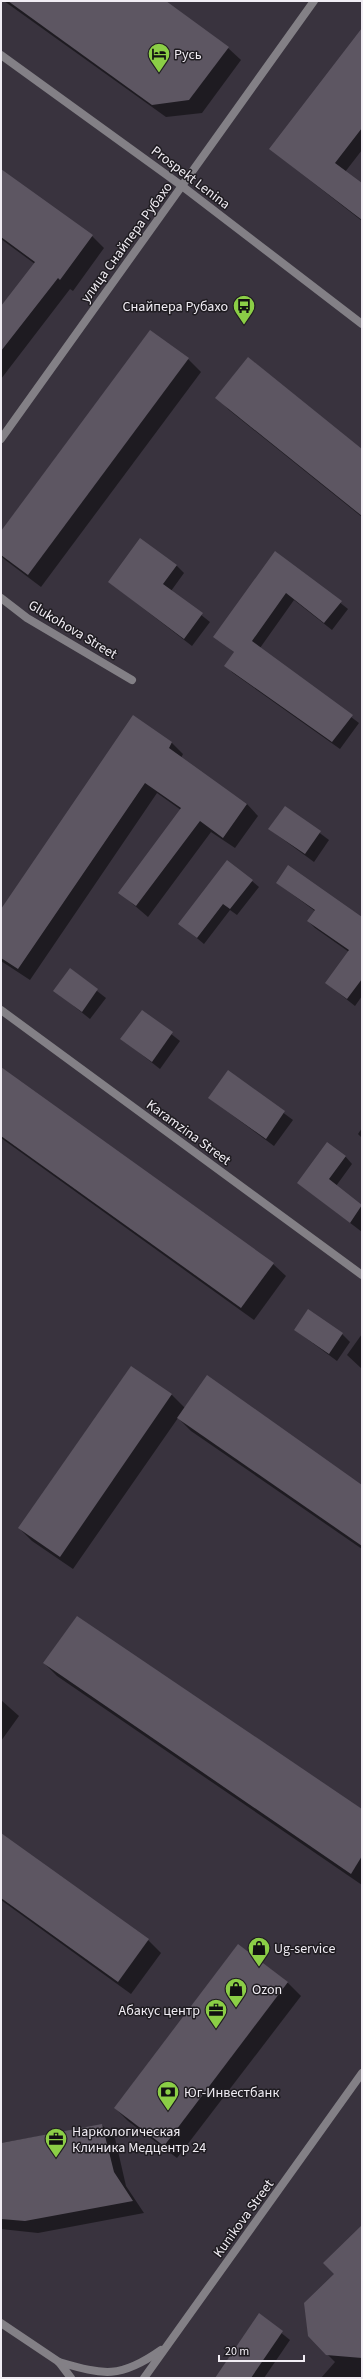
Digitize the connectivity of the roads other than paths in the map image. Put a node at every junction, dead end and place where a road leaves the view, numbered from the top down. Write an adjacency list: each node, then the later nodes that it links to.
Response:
1 (314, 1): 3 (street, улица Снайпера Рубахо)
2 (1, 55): 3 (street, Prospekt Lenina)
3 (182, 186): 4 (street, Prospekt Lenina); 5 (street, улица Снайпера Рубахо)
4 (362, 324)
5 (1, 439)
6 (1, 598): 7 (street, Glukohova Street)
7 (132, 680)
8 (1, 1010): 9 (street, Karamzina Street)
9 (362, 1275)
10 (362, 2073): 12 (street, Kunikova Street)
11 (1, 2323): 13 (street)
12 (166, 2346): 13 (street); 15 (street, Kunikova Street)
13 (59, 2362): 14 (street)
14 (71, 2378)
15 (144, 2378)

